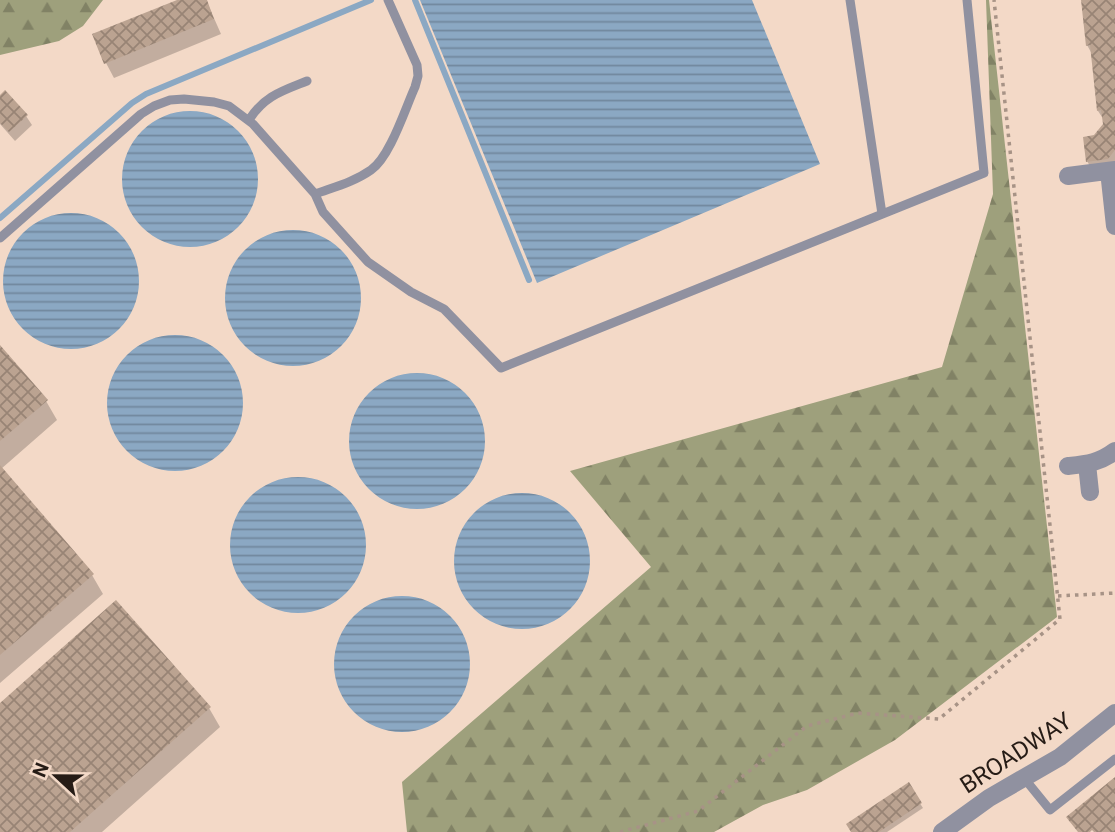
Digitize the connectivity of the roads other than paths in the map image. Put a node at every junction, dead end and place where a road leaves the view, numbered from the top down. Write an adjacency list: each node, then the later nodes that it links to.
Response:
1 (388, 0): 8 (lane)
2 (850, 0): 9 (lane)
3 (967, 0): 9 (lane)
4 (307, 81): 5 (lane)
5 (249, 120): 8 (lane); 11 (lane)
6 (1112, 170): 7 (street); 10 (street)
7 (1068, 176)
8 (315, 194): 9 (lane)
9 (882, 214)
10 (1115, 226)
11 (0, 237)
12 (1115, 451): 13 (street)
13 (1087, 464): 14 (street); 15 (street)
14 (1068, 466)
15 (1090, 492)
16 (1115, 713): 18 (street, BROADWAY)
17 (1115, 759): 18 (lane)
18 (1024, 778): 19 (street, BROADWAY)
19 (942, 832)

